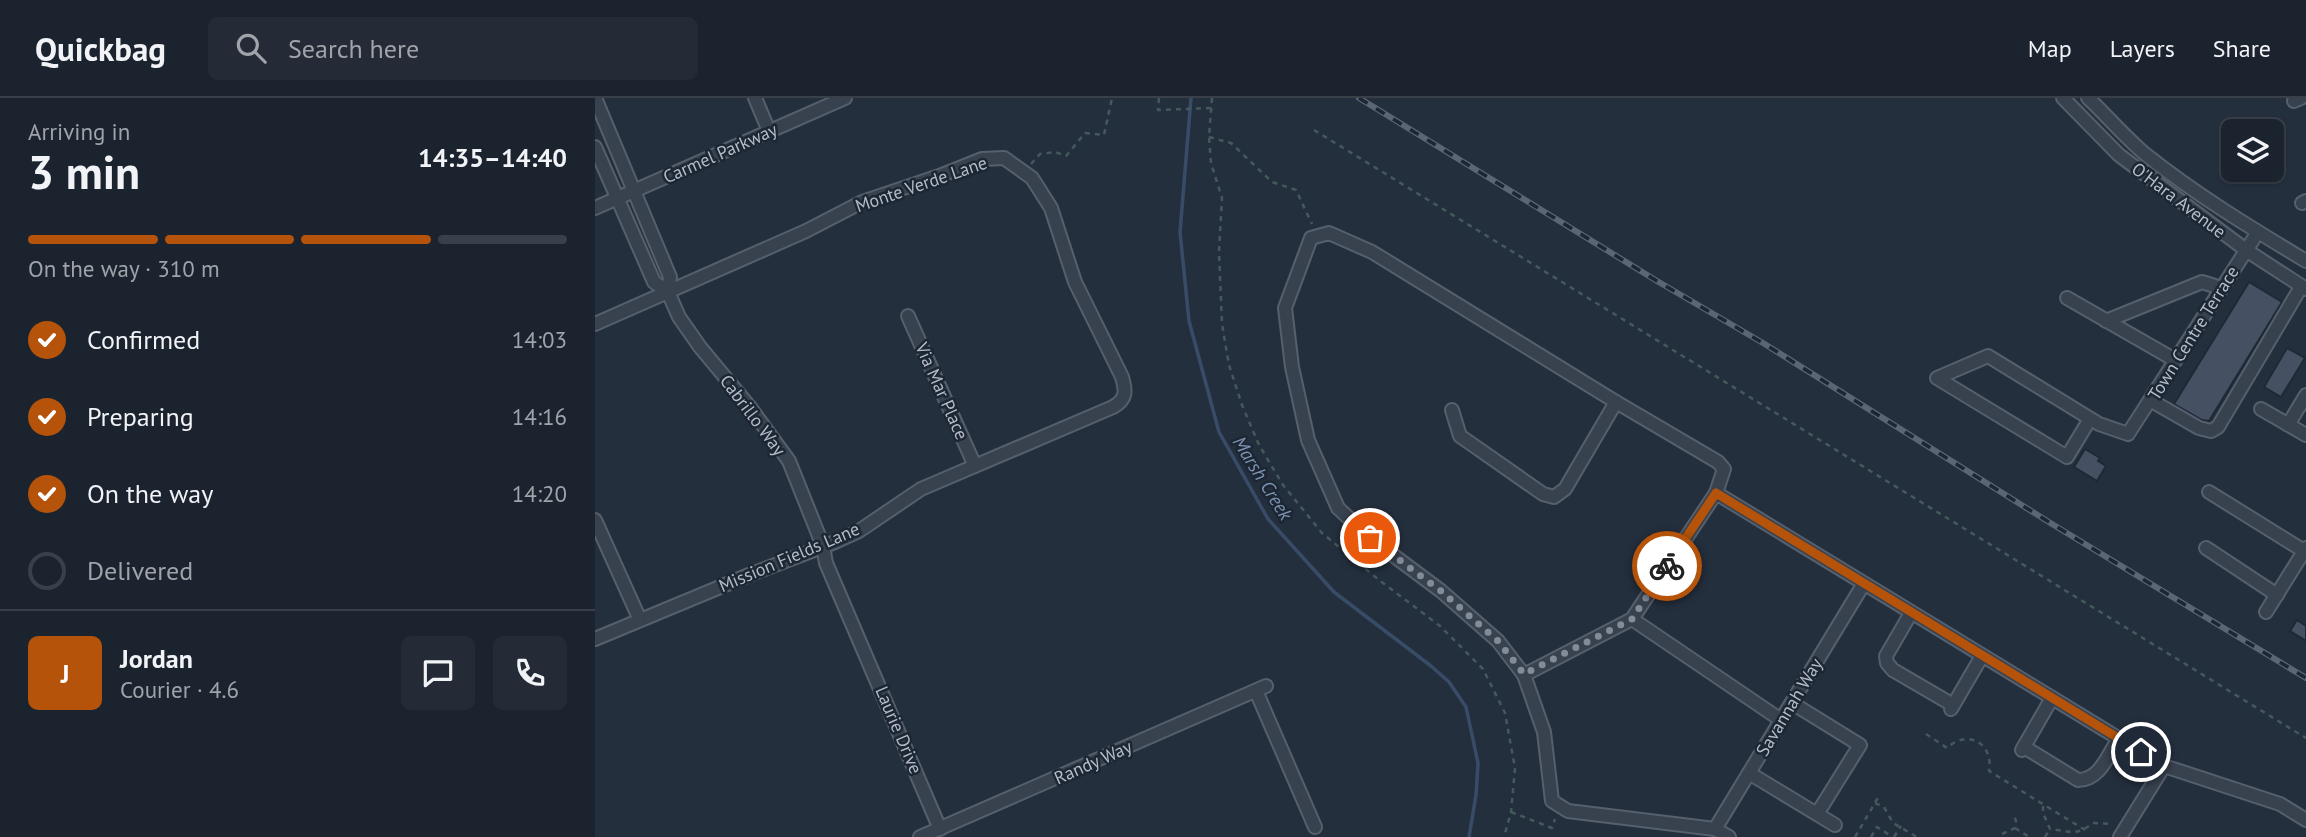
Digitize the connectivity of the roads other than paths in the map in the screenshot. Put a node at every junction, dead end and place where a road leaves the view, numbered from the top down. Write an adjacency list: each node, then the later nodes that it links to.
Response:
1 (595, 98): 8 (street, Cabrillo Way)
2 (755, 98): 6 (street)
3 (845, 98): 6 (street, Carmel Parkway)
4 (2063, 98): 12 (street, O'Hara Avenue)
5 (2088, 98): 11 (street, O'Hara Avenue)
6 (769, 131): 8 (street, Carmel Parkway)
7 (595, 147): 9 (street, Cabrillo Way)
8 (635, 191): 9 (street, Carmel Parkway); 15 (street, Cabrillo Way)
9 (617, 198): 10 (street, Carmel Parkway); 15 (street, Cabrillo Way)
10 (595, 208)
11 (2258, 232): 12 (street, Town Centre Terrace); 13 (street, O'Hara Avenue)
12 (2245, 250): 14 (street, Town Centre Terrace); 16 (street, O'Hara Avenue)
13 (2306, 261)
14 (2221, 288): 19 (street); 21 (street, Town Centre Terrace)
15 (668, 292): 20 (street, Monte Verde Lane); 22 (street, Monte Verde Lane); 35 (street, Cabrillo Way)
16 (2303, 294): 24 (street)
17 (2067, 298): 19 (street)
18 (908, 316): 31 (street, Via Mar Place)
19 (2106, 321): 21 (street)
20 (595, 324)
21 (2175, 360): 24 (street, Town Centre Terrace)
22 (1126, 392): 31 (street, Mission Fields Lane)
23 (2306, 395): 29 (street)
24 (2150, 400): 28 (street, Town Centre Terrace)
25 (1616, 402): 27 (street); 33 (street); 47 (street)
26 (2261, 409): 29 (street)
27 (1452, 410)
28 (2091, 419): 28 (street)
29 (2288, 425): 30 (street)
30 (2306, 435)
31 (975, 466): 35 (street, Mission Fields Lane)
32 (2209, 492): 37 (street)
33 (1716, 493): 38 (street); 42 (street)
34 (595, 520): 43 (street)
35 (823, 546): 43 (street, Mission Fields Lane); 44 (street, Cabrillo Way)
36 (2206, 548): 39 (street)
37 (2305, 549): 39 (street)
38 (1863, 585): 41 (street); 49 (street, Savannah Way)
39 (2277, 596): 40 (street)
40 (2266, 612)
41 (1910, 613): 46 (street); 46 (street)
42 (1632, 619): 47 (street); 50 (street)
43 (640, 620): 45 (street, Mission Fields Lane)
44 (857, 631): 59 (street, Laurie Drive)
45 (595, 639)
46 (1982, 656): 48 (street)
47 (1524, 674): 58 (street)
48 (2052, 698): 51 (street); 51 (street)
49 (1792, 703): 50 (street, Savannah Way); 54 (street)
50 (1781, 720): 53 (street, Savannah Way)
51 (2119, 738): 52 (street)
52 (2164, 765): 55 (street); 60 (street)
53 (1749, 773): 54 (street); 58 (street, Savannah Way)
54 (1817, 814): 56 (street)
55 (2306, 820)
56 (1835, 825)
57 (1315, 827): 59 (street, Randy Way)
58 (1714, 829): 62 (street)
59 (944, 831): 61 (street, Randy Way)
60 (2123, 833)
61 (920, 837)
62 (1729, 837)

